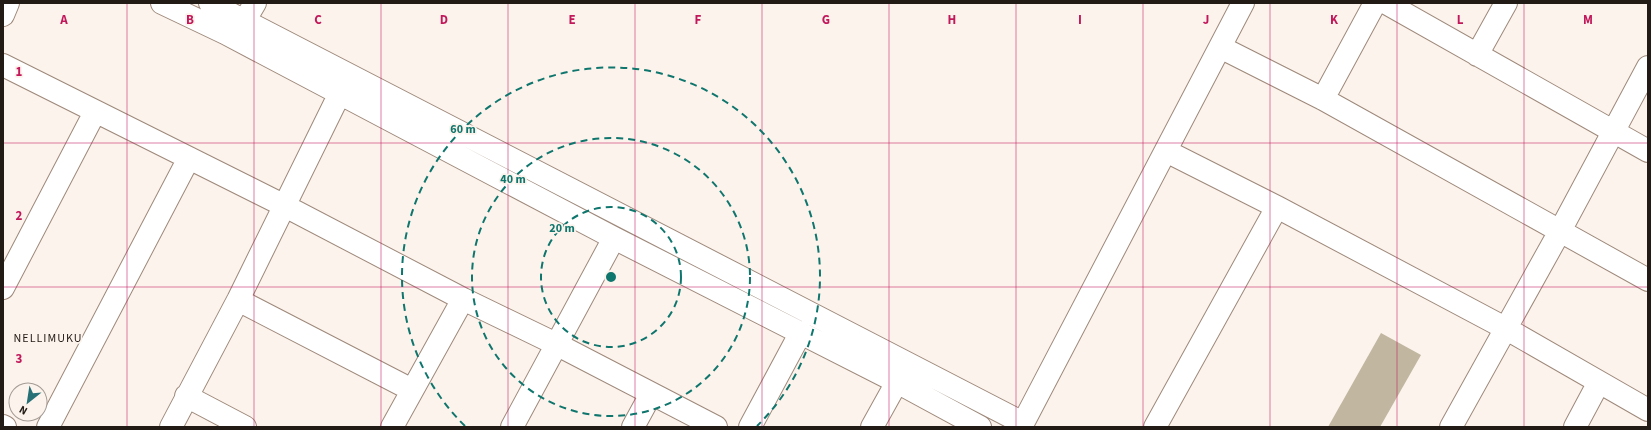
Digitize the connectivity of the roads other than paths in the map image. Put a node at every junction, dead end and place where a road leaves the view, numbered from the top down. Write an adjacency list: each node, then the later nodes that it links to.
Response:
1 (8, 3): 9 (street)
2 (162, 3): 14 (street)
3 (210, 3): 8 (street)
4 (1243, 3): 10 (street)
5 (1375, 3): 15 (street)
6 (1386, 3): 11 (street)
7 (1506, 3): 11 (street)
8 (250, 12): 38 (street)
9 (3, 14)
10 (1220, 47): 15 (street); 18 (street)
11 (1477, 55): 17 (street)
12 (3, 64): 16 (street)
13 (1648, 66): 17 (street)
14 (340, 93): 21 (street); 24 (street)
15 (1323, 99): 23 (street)
16 (95, 112): 20 (street); 26 (street)
17 (1613, 132): 19 (street); 23 (street)
18 (1166, 151): 22 (street); 38 (street)
19 (1648, 151)
20 (190, 158): 21 (street); 39 (street)
21 (285, 206): 27 (street); 28 (street)
22 (1278, 207): 29 (street); 49 (street)
23 (1560, 231): 25 (street); 29 (street)
24 (614, 238): 30 (street); 31 (street)
25 (1648, 280)
26 (3, 288)
27 (464, 299): 31 (street); 34 (street)
28 (238, 300): 34 (street); 36 (street)
29 (1505, 328): 33 (street); 50 (street)
30 (801, 332): 32 (street); 46 (street)
31 (556, 344): 35 (street); 43 (street)
32 (897, 382): 47 (street); 48 (street)
33 (1599, 382): 37 (street); 51 (street)
34 (412, 390): 42 (street)
35 (651, 394): 44 (street); 45 (street)
36 (186, 396): 40 (street); 41 (street)
37 (1648, 410)
38 (1022, 425)
39 (48, 427)
40 (171, 427)
41 (245, 427)
42 (392, 427)
43 (512, 427)
44 (632, 427)
45 (716, 427)
46 (750, 427)
47 (872, 427)
48 (980, 427)
49 (1155, 427)
50 (1451, 427)
51 (1575, 427)

